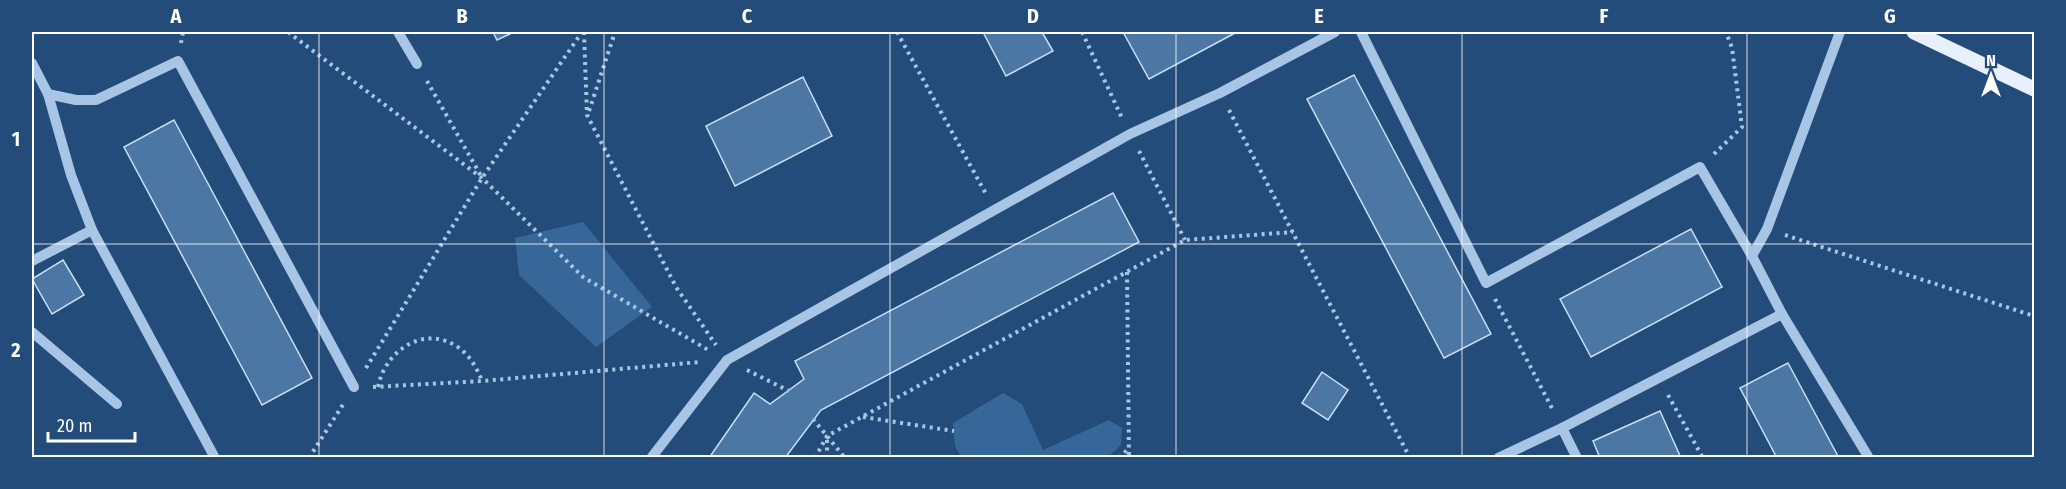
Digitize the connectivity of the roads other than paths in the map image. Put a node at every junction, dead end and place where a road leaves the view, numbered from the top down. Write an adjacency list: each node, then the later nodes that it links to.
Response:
1 (398, 32): 7 (lane)
2 (1335, 32): 19 (lane)
3 (1361, 32): 11 (lane)
4 (1840, 32): 11 (lane)
5 (1914, 32): 8 (main road)
6 (32, 63): 9 (lane)
7 (417, 64)
8 (2034, 89)
9 (48, 94): 10 (lane); 15 (lane)
10 (92, 230): 12 (lane); 18 (lane)
11 (1752, 256): 13 (lane)
12 (32, 261)
13 (1782, 314): 17 (lane); 22 (lane)
14 (32, 332): 16 (lane)
15 (354, 387)
16 (117, 404)
17 (1562, 428): 20 (lane); 21 (lane)
18 (215, 458)
19 (651, 458)
20 (1498, 458)
21 (1577, 458)
22 (1869, 458)

